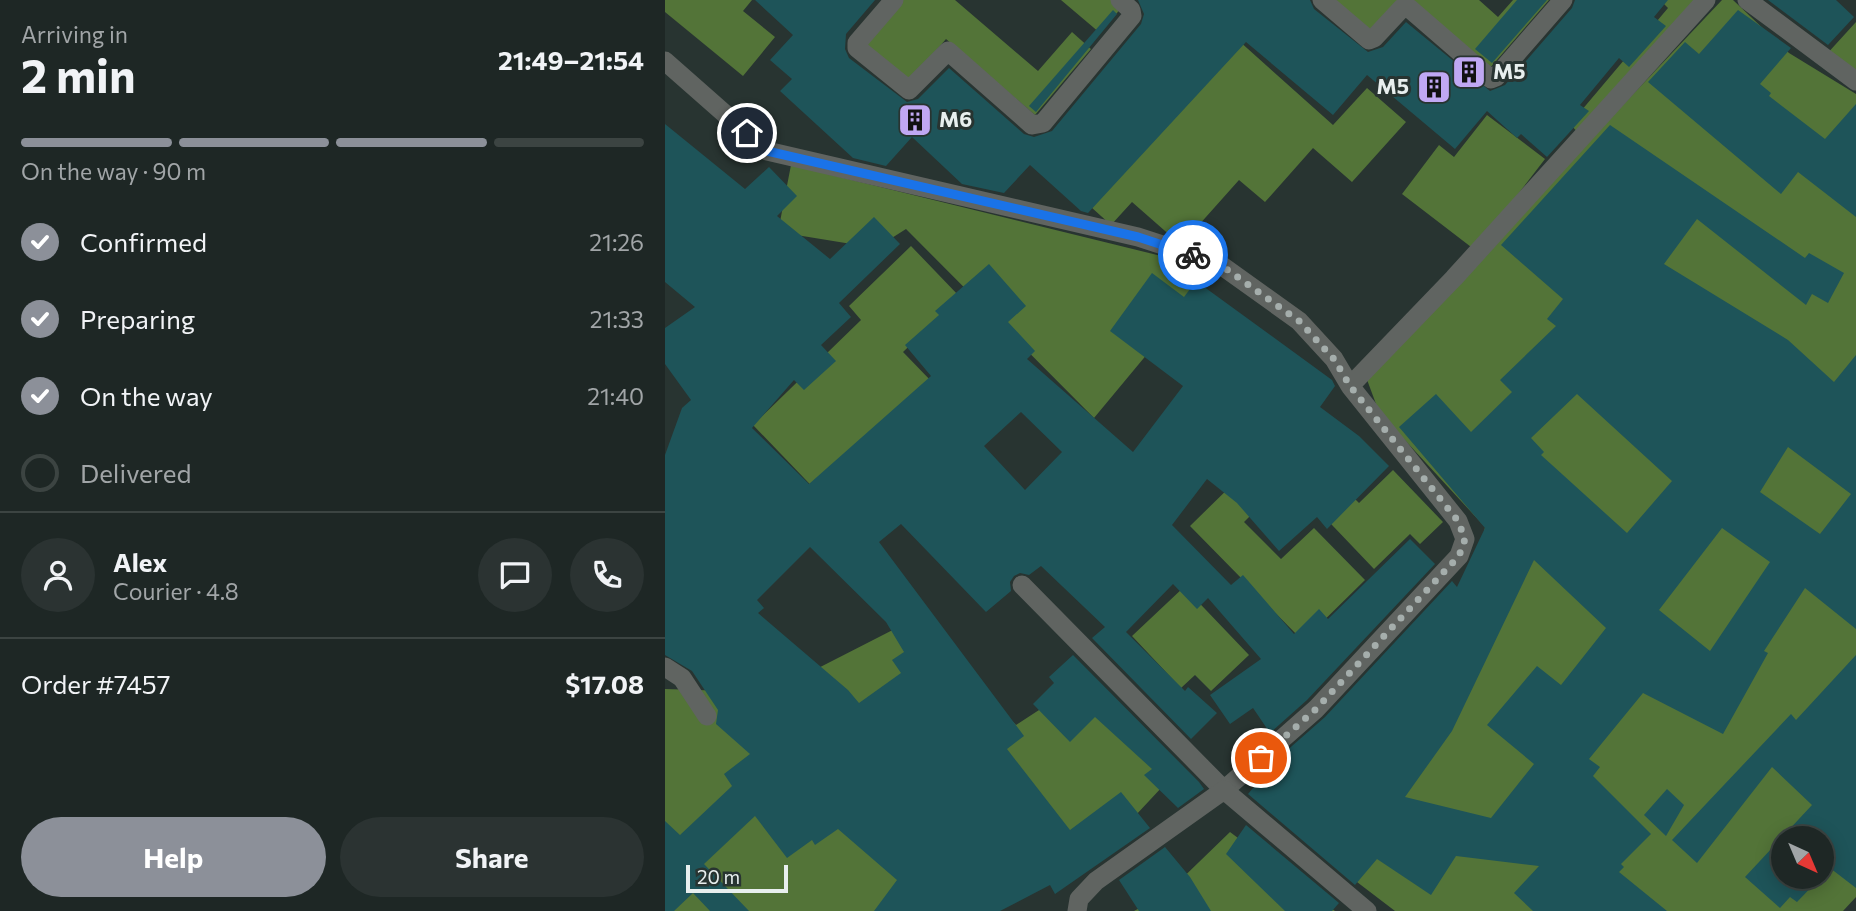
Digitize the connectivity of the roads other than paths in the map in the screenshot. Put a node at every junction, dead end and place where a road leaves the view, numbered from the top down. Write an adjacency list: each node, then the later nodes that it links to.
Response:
1 (894, 0): 2 (street)
2 (1120, 0)
3 (1322, 0): 4 (street)
4 (1563, 0)
5 (1706, 0): 9 (street)
6 (1747, 0): 8 (street)
7 (665, 61): 9 (street)
8 (1856, 81)
9 (1350, 386): 13 (street)
10 (1022, 585): 13 (street)
11 (665, 667): 12 (street)
12 (707, 716)
13 (1224, 790): 14 (street); 15 (street)
14 (1077, 911)
15 (1367, 911)

